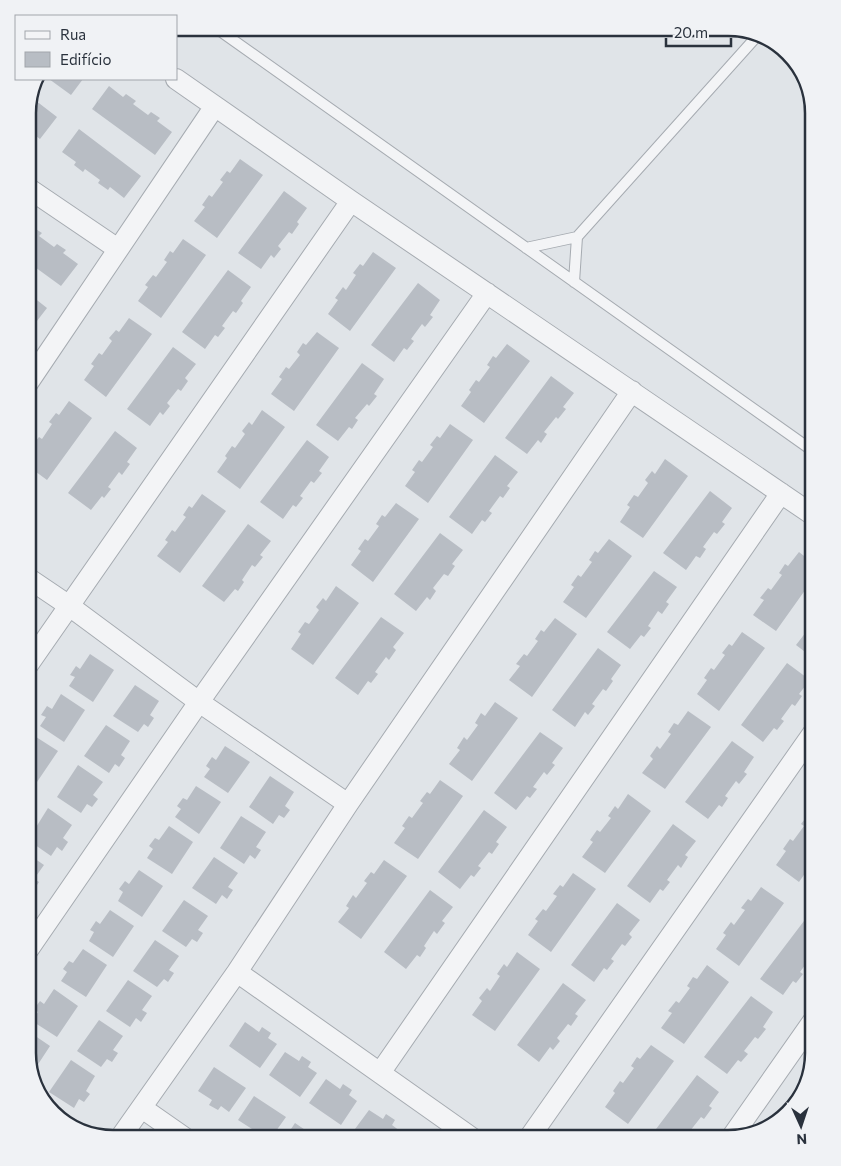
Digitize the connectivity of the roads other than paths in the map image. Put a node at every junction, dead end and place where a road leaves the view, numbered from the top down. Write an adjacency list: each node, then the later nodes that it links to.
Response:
1 (227, 36): 8 (lane)
2 (753, 40): 7 (lane)
3 (177, 80): 4 (street)
4 (215, 106): 6 (street); 9 (street)
5 (36, 194): 9 (street)
6 (351, 201): 11 (street); 18 (street)
7 (577, 237): 8 (lane); 10 (lane)
8 (526, 248): 10 (lane)
9 (118, 250): 12 (street)
10 (574, 282): 14 (lane)
11 (487, 293): 13 (street); 20 (street)
12 (36, 371)
13 (632, 391): 15 (street); 22 (street)
14 (805, 445)
15 (781, 493): 16 (street); 26 (street)
16 (805, 509)
17 (36, 583): 18 (street)
18 (68, 605): 19 (street); 20 (street)
19 (36, 653)
20 (199, 702): 22 (street); 23 (street)
21 (805, 746): 32 (street)
22 (348, 804): 24 (street)
23 (36, 938)
24 (237, 972): 26 (street); 27 (street)
25 (805, 1034): 28 (street)
26 (380, 1073): 31 (street)
27 (142, 1108): 29 (street); 30 (street)
28 (736, 1129)
29 (126, 1130)
30 (174, 1130)
31 (461, 1130)
32 (536, 1130)

